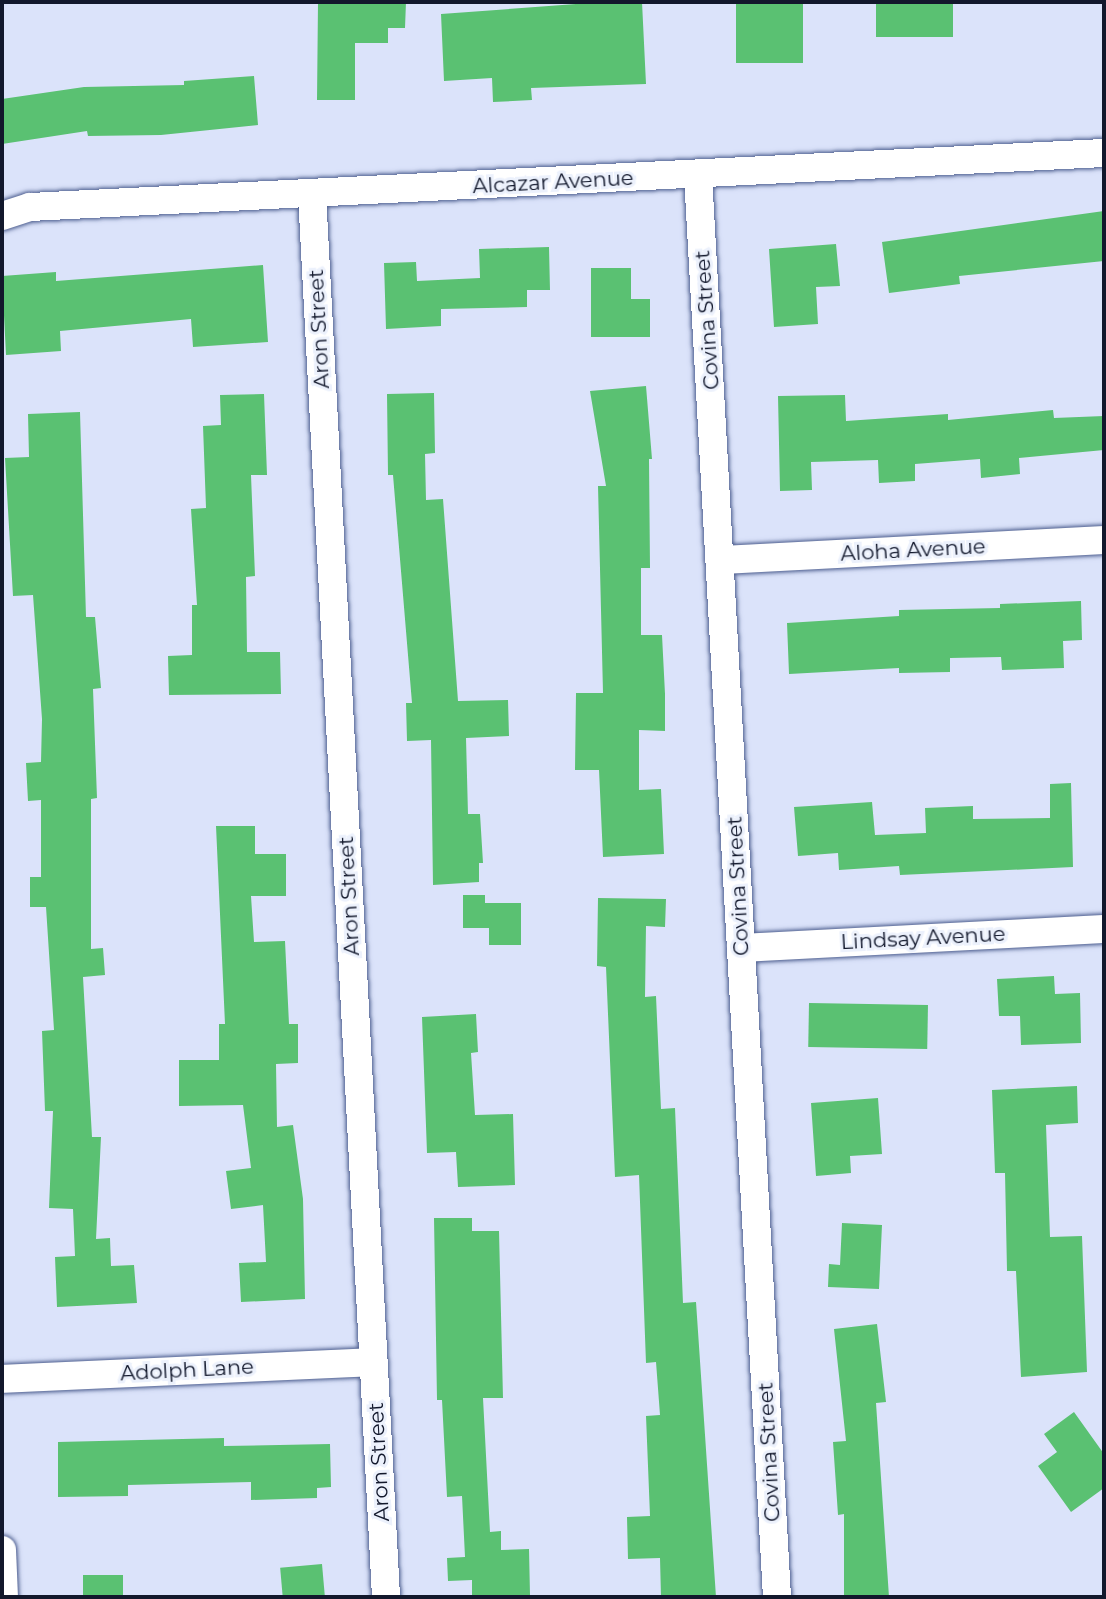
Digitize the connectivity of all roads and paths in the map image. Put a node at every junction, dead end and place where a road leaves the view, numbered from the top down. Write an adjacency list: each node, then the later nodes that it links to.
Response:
1 (1104, 153): 2 (street, Alcazar Avenue)
2 (698, 175): 3 (street, Alcazar Avenue); 6 (street, Covina Street)
3 (312, 194): 4 (street, Alcazar Avenue); 9 (street, Aron Street)
4 (2, 216)
5 (1104, 540): 6 (street, Aloha Avenue)
6 (722, 560): 8 (street, Covina Street)
7 (1104, 929): 8 (street, Lindsay Avenue)
8 (741, 948): 14 (street, Covina Street)
9 (373, 1362): 10 (street, Adolph Lane); 13 (street, Aron Street)
10 (2, 1379)
11 (2, 1550): 12 (street)
12 (4, 1597)
13 (386, 1597)
14 (776, 1597)

